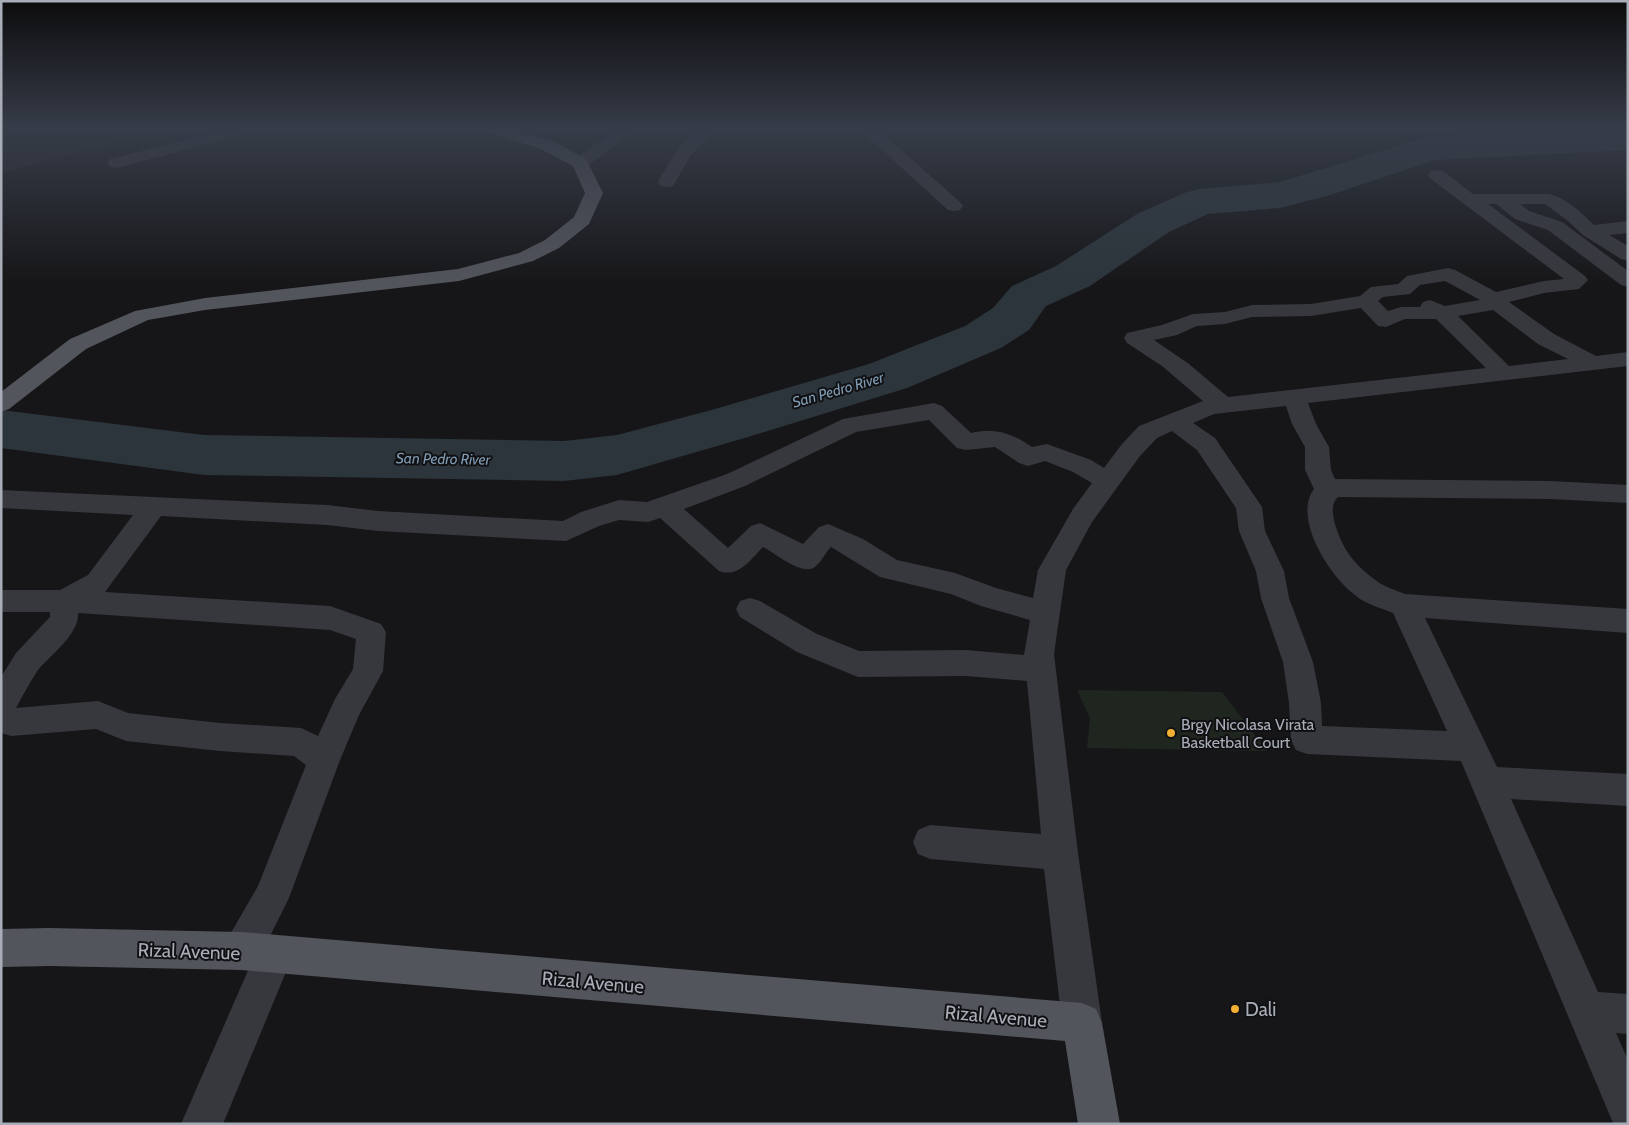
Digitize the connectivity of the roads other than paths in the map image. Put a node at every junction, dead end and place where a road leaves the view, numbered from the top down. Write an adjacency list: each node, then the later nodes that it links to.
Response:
1 (587, 180): 22 (main road)
2 (924, 180): 6 (street)
3 (1443, 180): 4 (street)
4 (1468, 198): 5 (street); 10 (street)
5 (1501, 199): 8 (street); 11 (street)
6 (954, 206)
7 (1628, 227): 8 (street)
8 (1590, 231): 9 (street)
9 (1628, 256)
10 (1570, 275): 11 (street); 16 (street)
11 (1628, 282)
12 (1628, 289): 14 (street)
13 (1402, 290): 15 (street); 16 (street); 17 (street)
14 (1628, 299)
15 (1366, 301): 17 (street); 23 (street)
16 (1496, 303): 17 (street); 19 (street)
17 (1442, 313): 20 (street)
18 (1628, 359): 19 (street)
19 (1593, 363): 20 (street)
20 (1504, 374): 21 (street)
21 (1295, 398): 23 (street); 26 (street)
22 (1, 404)
23 (1223, 406): 24 (street)
24 (1175, 422): 25 (street); 39 (street)
25 (1108, 481): 30 (street); 35 (street)
26 (1328, 491): 27 (street); 33 (street)
27 (1628, 494)
28 (1, 498): 29 (street)
29 (154, 506): 30 (street); 32 (street)
30 (664, 506): 35 (street)
31 (1, 601): 32 (street)
32 (64, 601): 38 (street); 40 (street)
33 (1404, 605): 36 (street); 39 (street)
34 (750, 610): 37 (street)
35 (1045, 612): 37 (street)
36 (1628, 621)
37 (1040, 668): 44 (street)
38 (3, 719): 40 (street)
39 (1472, 747): 41 (street)
40 (324, 760): 46 (street)
41 (1487, 782): 42 (street); 47 (street)
42 (1628, 790)
43 (930, 842): 44 (street)
44 (1060, 853): 49 (street)
45 (1, 948): 46 (main road, Rizal Avenue)
46 (257, 953): 49 (main road, Rizal Avenue); 51 (street)
47 (1585, 1011): 48 (street); 50 (street)
48 (1628, 1014)
49 (1082, 1023): 52 (main road)
50 (1628, 1108)
51 (202, 1124)
52 (1099, 1124)

